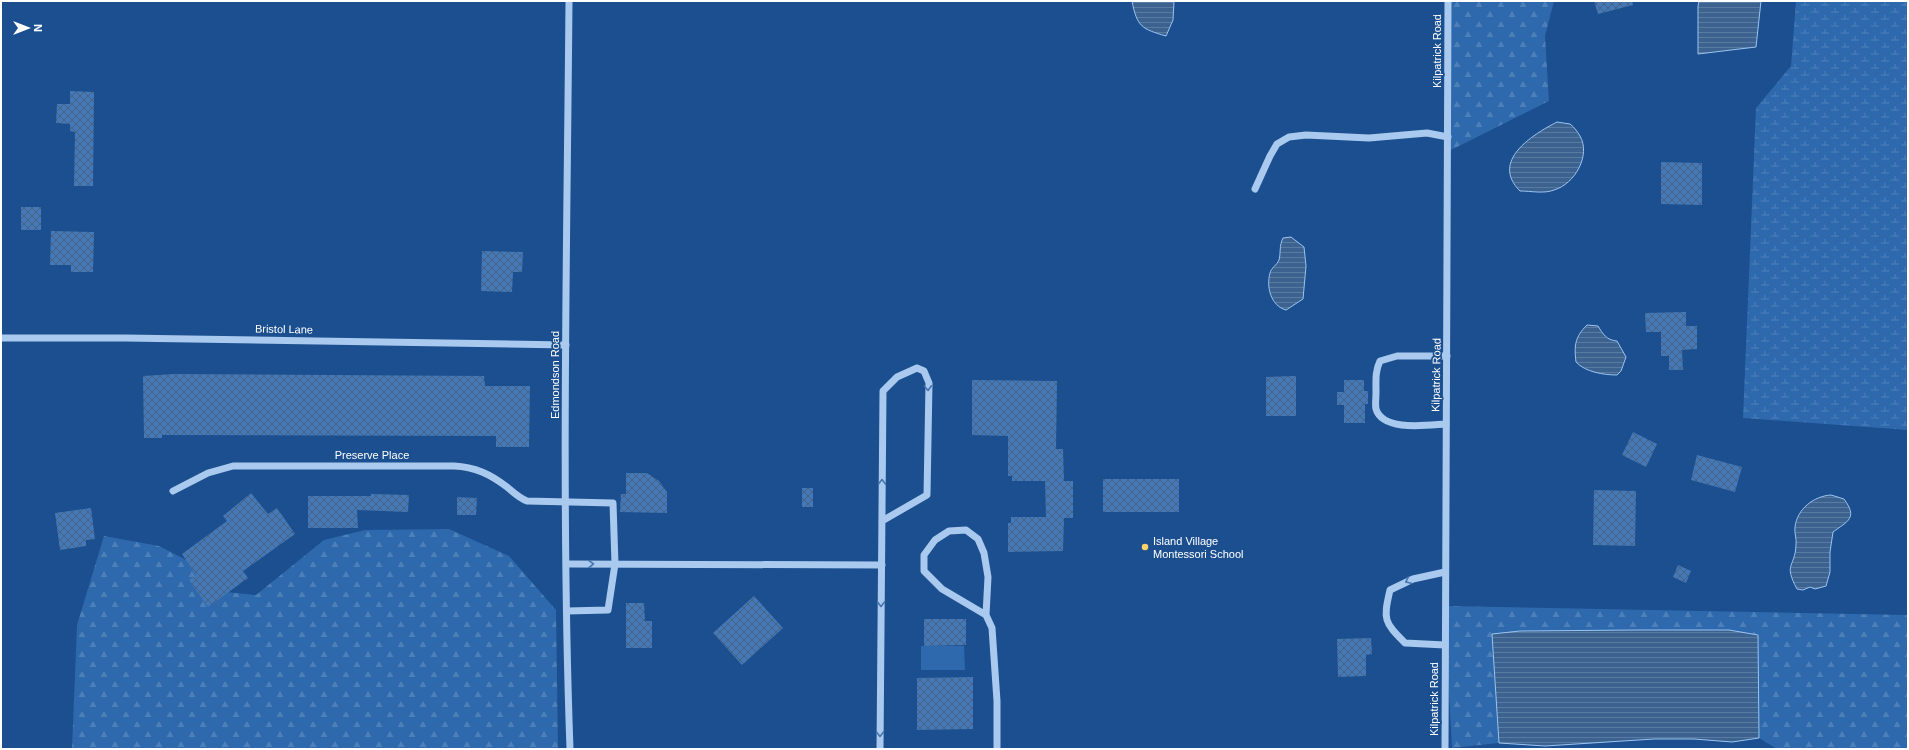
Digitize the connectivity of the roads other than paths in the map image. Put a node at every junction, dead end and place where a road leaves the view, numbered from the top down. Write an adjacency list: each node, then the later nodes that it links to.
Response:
1 (569, 1): 6 (street, Edmondson Road)
2 (1448, 1): 3 (street, Kilpatrick Road)
3 (1448, 137): 4 (street); 7 (street, Kilpatrick Road)
4 (1256, 189)
5 (1, 338): 6 (street, Bristol Lane)
6 (566, 345): 10 (street, Edmondson Road)
7 (1447, 356): 8 (street, Kilpatrick Road); 8 (street)
8 (1446, 424): 15 (street, Kilpatrick Road)
9 (173, 491): 10 (street, Preserve Place)
10 (566, 502): 12 (street, Edmondson Road); 13 (street, Preserve Place)
11 (882, 521): 11 (street, one-way to 11); 14 (street)
12 (567, 564): 13 (street, one-way to 13); 16 (street, Edmondson Road)
13 (615, 564): 14 (street); 16 (street)
14 (882, 565): 20 (street, one-way to 20)
15 (1446, 572): 18 (street, Kilpatrick Road); 18 (street, one-way to 18)
16 (567, 611): 19 (street, Edmondson Road)
17 (986, 615): 17 (street); 21 (street)
18 (1445, 645): 22 (street, Kilpatrick Road)
19 (570, 749)
20 (880, 749)
21 (997, 749)
22 (1445, 749)

